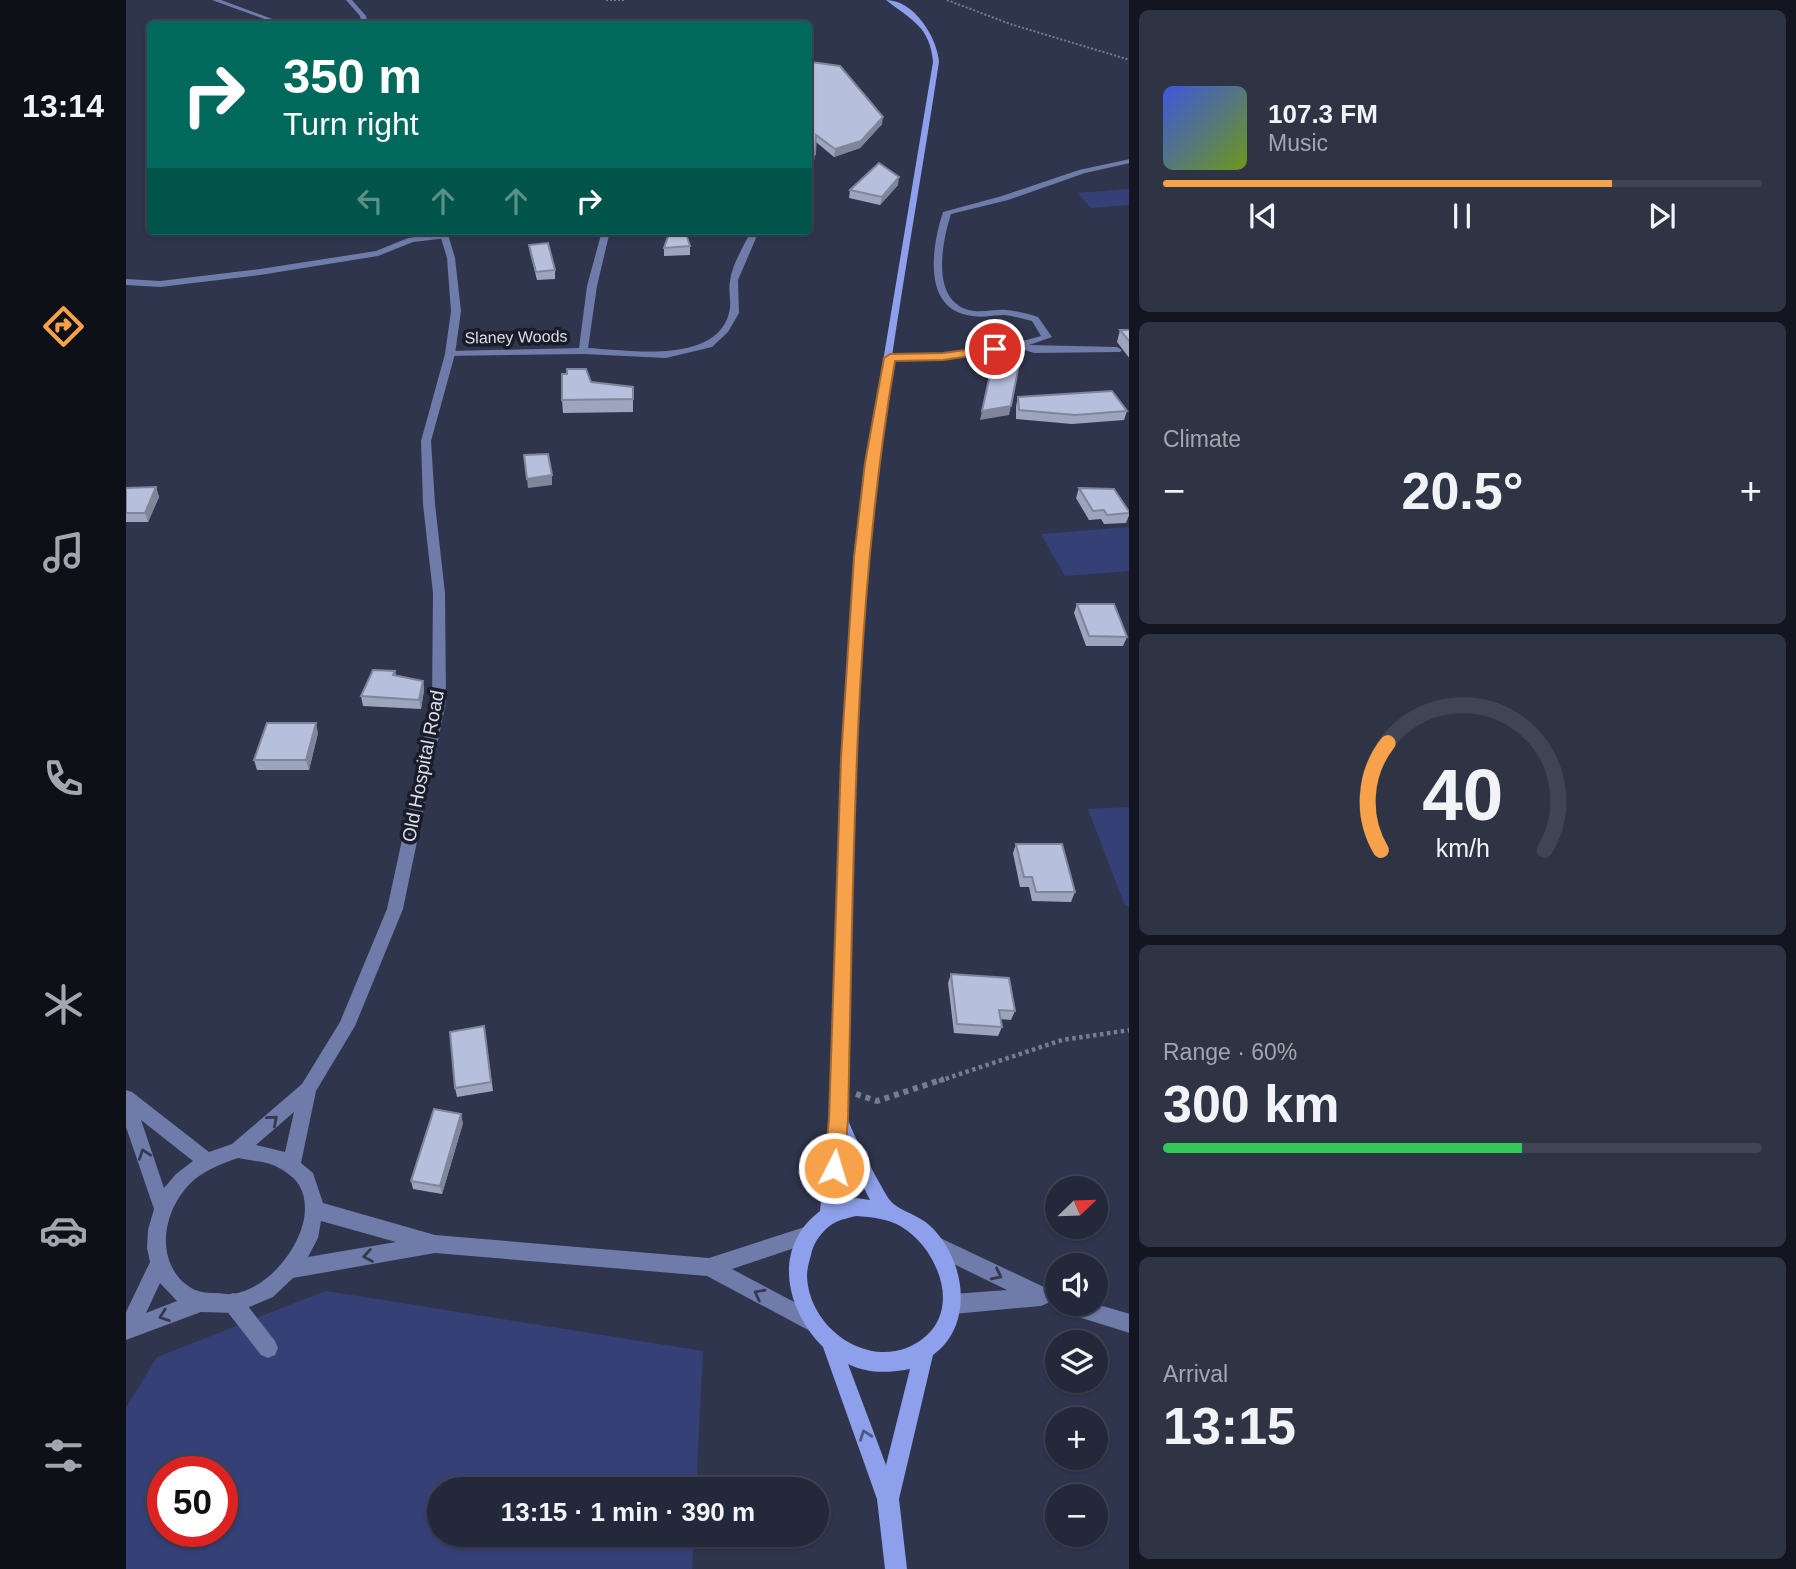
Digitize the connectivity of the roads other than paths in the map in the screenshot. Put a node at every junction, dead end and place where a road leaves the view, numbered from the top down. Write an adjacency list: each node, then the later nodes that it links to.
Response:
1 (215, 0): 4 (street)
2 (349, 0): 5 (street)
3 (889, 0): 16 (main road)
4 (274, 21)
5 (364, 21)
6 (1129, 161): 12 (street)
7 (435, 235): 11 (street)
8 (445, 235): 15 (street, Old Hospital Road)
9 (605, 235): 14 (street, Slaney Woods)
10 (753, 235): 14 (street, Slaney Woods)
11 (126, 282)
12 (1021, 346): 13 (street); 16 (street)
13 (1117, 350)
14 (583, 351): 15 (street, Slaney Woods)
15 (450, 354): 17 (street, Old Hospital Road)
16 (890, 358): 19 (main road)
17 (308, 1089): 20 (street, Old Hospital Road, one-way to 17); 22 (street, Old Hospital Road)
18 (126, 1100): 21 (street); 23 (street, one-way to 18)
19 (838, 1119): 25 (main road); 26 (main road)
20 (238, 1150): 21 (street); 22 (street)
21 (208, 1161): 23 (street)
22 (292, 1162): 24 (street)
23 (162, 1207): 30 (street)
24 (315, 1210): 28 (street); 32 (street)
25 (885, 1210): 26 (main road); 29 (main road)
26 (829, 1216): 27 (main road)
27 (808, 1235): 31 (street); 39 (main road)
28 (435, 1244): 31 (street); 32 (street, one-way to 32)
29 (936, 1245): 33 (street, one-way to 33); 37 (main road)
30 (158, 1266): 35 (street); 41 (street)
31 (709, 1267): 39 (street, one-way to 31)
32 (292, 1269): 36 (street)
33 (1045, 1296)
34 (1045, 1298): 37 (street)
35 (201, 1302): 36 (street); 41 (street, one-way to 41)
36 (233, 1303): 43 (street)
37 (953, 1304): 44 (main road)
38 (1104, 1316): 40 (street)
39 (810, 1321): 42 (main road)
40 (1129, 1324)
41 (127, 1330)
42 (832, 1346): 44 (main road); 45 (main road, one-way to 42)
43 (268, 1348)
44 (923, 1354): 45 (main road)
45 (888, 1499): 46 (main road)
46 (895, 1569)

